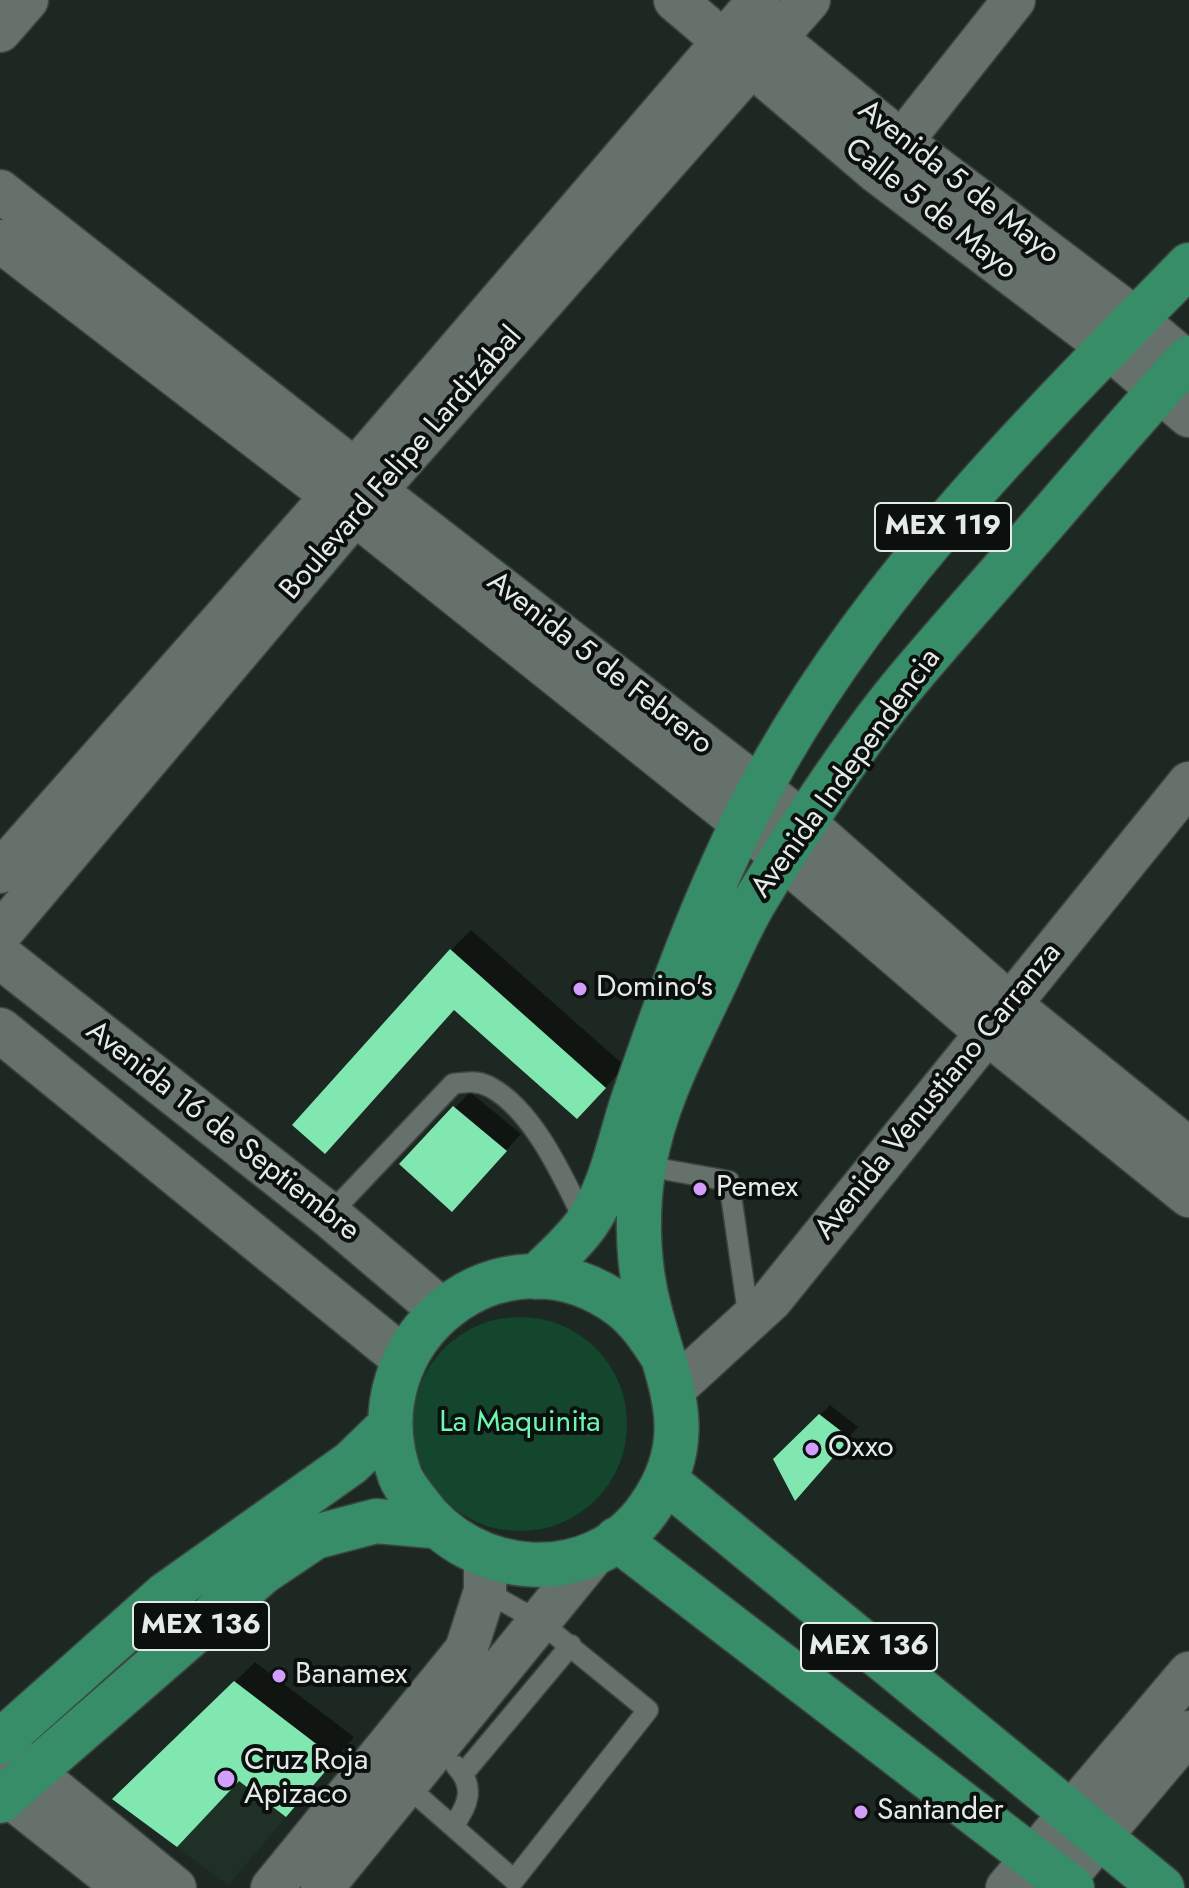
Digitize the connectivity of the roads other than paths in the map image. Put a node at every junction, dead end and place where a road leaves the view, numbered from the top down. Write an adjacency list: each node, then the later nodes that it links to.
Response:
1 (27, 0): 6 (street)
2 (675, 0): 5 (street, Calle 5 de Mayo)
3 (809, 0): 5 (street, Boulevard Felipe Lardizábal)
4 (1014, 0): 7 (street)
5 (748, 27): 7 (street, Calle 5 de Mayo); 13 (street, Boulevard Felipe Lardizábal)
6 (0, 31)
7 (890, 157): 11 (street, Avenida 5 de Mayo)
8 (0, 191): 13 (street, Avenida 5 de Febrero)
9 (0, 241): 13 (street, Avenida 5 de Febrero)
10 (1189, 265): 11 (main road, Avenida Independencia / MEX 119)
11 (1122, 334): 12 (street, Avenida 5 de Mayo); 16 (main road, Avenida Independencia / MEX 119)
12 (1182, 378): 17 (main road, Avenida Independencia / MEX 119)
13 (354, 493): 14 (street, Boulevard Felipe Lardizábal); 16 (street, Avenida 5 de Febrero)
14 (178, 696): 18 (street, Boulevard Felipe Lardizábal); 19 (street, Boulevard Felipe Lardizábal)
15 (1189, 783): 21 (street, Avenida Venustiano Carranza)
16 (751, 806): 17 (street, Avenida 5 de Febrero); 24 (main road, Avenida Independencia / MEX 119)
17 (794, 840): 21 (street, Avenida 5 de Febrero); 24 (main road, Avenida Independencia / MEX 119)
18 (0, 872)
19 (0, 934)
20 (0, 956): 26 (main road, Avenida 16 de Septiembre)
21 (999, 1019): 23 (street, Avenida 5 de Febrero); 25 (street, Avenida 5 de Febrero); 30 (street, Avenida Venustiano Carranza)
22 (0, 1030): 31 (main road, Avenida 16 de Septiembre)
23 (1189, 1149)
24 (629, 1163): 27 (main road, Avenida Independencia / MEX 119); 30 (lane); 32 (main road, Avenida Independencia / MEX 119)
25 (1189, 1196)
26 (329, 1215): 27 (lane); 29 (main road, Avenida 16 de Septiembre)
27 (586, 1224): 28 (main road, Avenida Independencia / MEX 119)
28 (536, 1277): 29 (main road); 32 (main road)
29 (441, 1310): 31 (main road)
30 (749, 1320): 32 (street, Avenida Venustiano Carranza)
31 (403, 1358): 33 (main road)
32 (668, 1371): 34 (main road, Avenida Independencia)
33 (388, 1427): 35 (main road); 41 (main road, MEX 136)
34 (666, 1481): 36 (main road, Avenida Independencia); 45 (main road, MEX 136)
35 (433, 1526): 37 (main road); 44 (main road, MEX 136)
36 (607, 1546): 37 (main road); 38 (street); 47 (main road, MEX 136)
37 (485, 1574): 38 (lane); 43 (street)
38 (555, 1633): 42 (street); 46 (lane)
39 (1189, 1673): 45 (street)
40 (1189, 1732): 45 (street)
41 (0, 1743): 44 (street)
42 (451, 1760): 43 (street); 46 (lane)
43 (391, 1773): 46 (lane); 50 (street); 51 (street)
44 (10, 1789): 48 (street); 49 (street)
45 (1086, 1825): 47 (street); 52 (main road, MEX 136)
46 (453, 1826)
47 (1046, 1880)
48 (125, 1888)
49 (175, 1888)
50 (272, 1888)
51 (322, 1888)
52 (1162, 1888)

